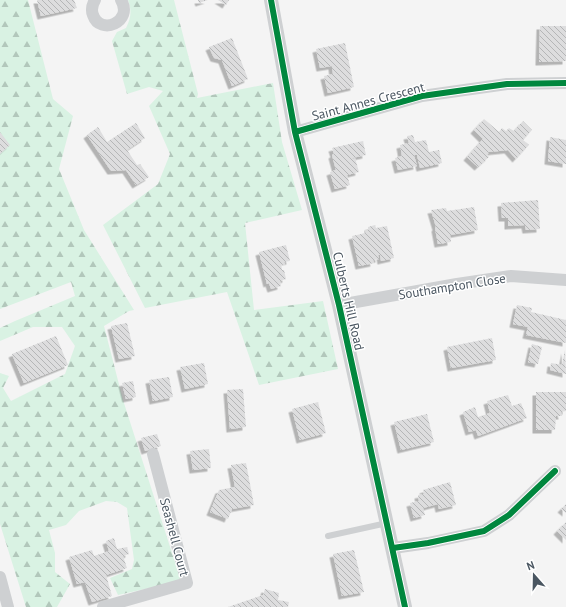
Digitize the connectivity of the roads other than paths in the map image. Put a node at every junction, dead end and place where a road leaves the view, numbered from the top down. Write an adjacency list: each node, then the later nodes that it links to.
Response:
1 (95, 0): 2 (street)
2 (121, 0)
3 (271, 0): 5 (street, Culberts Hill Road)
4 (566, 83): 5 (street, Saint Annes Crescent)
5 (295, 132): 7 (street, Culberts Hill Road)
6 (566, 280): 7 (street, Southampton Close)
7 (339, 305): 10 (street, Culberts Hill Road)
8 (154, 454): 15 (street, Seashell Court)
9 (555, 471): 12 (street)
10 (387, 523): 11 (lane); 12 (street, Culberts Hill Road)
11 (328, 536)
12 (392, 548): 16 (street, Culberts Hill Road)
13 (0, 577): 14 (street)
14 (8, 607)
15 (103, 607)
16 (406, 607)

